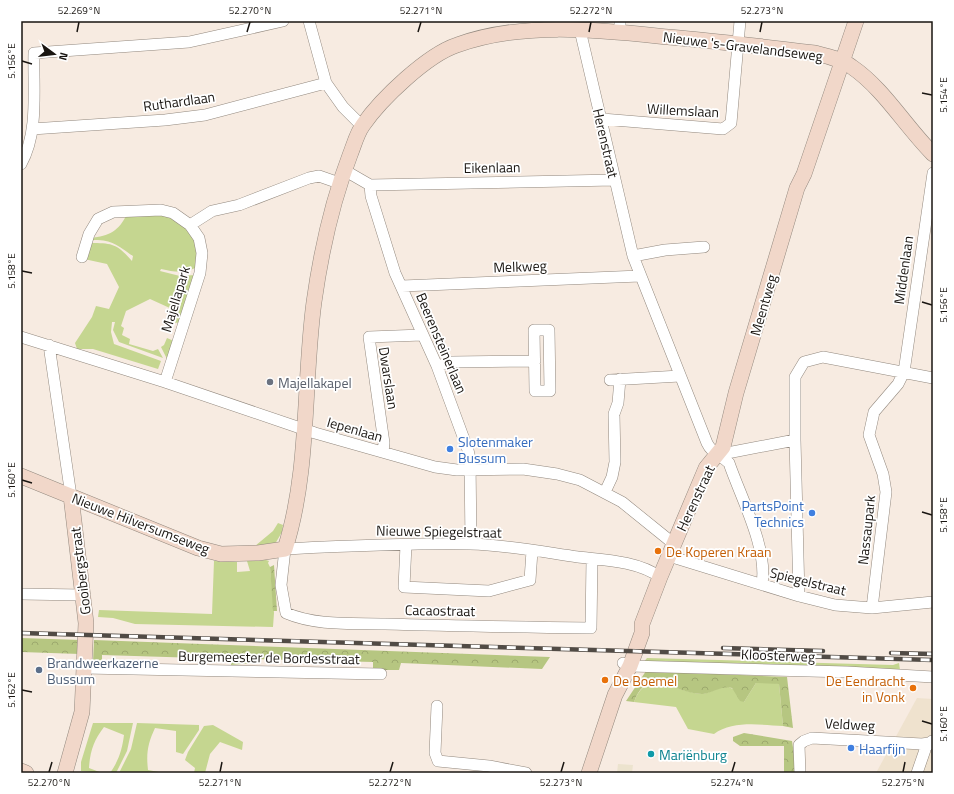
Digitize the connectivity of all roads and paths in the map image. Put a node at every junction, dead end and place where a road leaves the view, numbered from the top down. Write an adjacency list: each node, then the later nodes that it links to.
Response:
1 (283, 21): 13 (street)
2 (309, 21): 10 (street)
3 (740, 21): 8 (street, Willemslaan)
4 (856, 21): 9 (street, Meentweg)
5 (523, 26): 7 (street, Nieuwe 's-Gravelandseweg); 12 (street)
6 (620, 26): 7 (street, Nieuwe 's-Gravelandseweg); 8 (street, Nieuwe 's-Gravelandseweg)
7 (580, 30): 11 (street, Herenstraat)
8 (738, 44): 9 (street, Nieuwe 's-Gravelandseweg); 11 (street, Willemslaan)
9 (843, 62): 14 (street, Nieuwe 's-Gravelandseweg); 38 (street, Meentweg)
10 (326, 83): 12 (street); 13 (street, Ruthardlaan)
11 (602, 119): 18 (street, Herenstraat)
12 (362, 126): 17 (street)
13 (32, 129): 15 (street)
14 (931, 148)
15 (21, 164)
16 (933, 173): 31 (street, Middenlaan)
17 (342, 176): 19 (street); 20 (street); 35 (street)
18 (614, 180): 19 (street, Eikenlaan); 22 (street, Herenstraat)
19 (370, 185): 25 (street, Beerensteinerlaan)
20 (190, 225): 23 (street, Majellapark); 34 (street, Majellapark)
21 (704, 247): 22 (street)
22 (633, 256): 24 (street, Herenstraat)
23 (82, 257)
24 (640, 276): 25 (street, Melkweg); 32 (street, Herenstraat)
25 (402, 286): 26 (street, Beerensteinerlaan)
26 (422, 336): 30 (street, Beerensteinerlaan); 37 (street, Dwarslaan)
27 (21, 337): 28 (street, Iepenlaan)
28 (49, 345): 34 (street, Iepenlaan); 42 (street, Gooibergstraat)
29 (535, 361): 29 (street); 30 (street)
30 (437, 366): 39 (street, Beerensteinerlaan)
31 (904, 372): 33 (street); 36 (street); 55 (street, Nassaupark)
32 (680, 376): 38 (street, Herenstraat); 41 (street)
33 (933, 378)
34 (165, 382): 35 (street, Iepenlaan)
35 (305, 429): 37 (street, Iepenlaan); 45 (street)
36 (795, 440): 38 (street); 53 (street)
37 (383, 452): 39 (street, Iepenlaan)
38 (717, 455): 46 (street, Herenstraat); 50 (street)
39 (470, 470): 41 (street, Iepenlaan); 43 (street, Beerensteinerlaan)
40 (21, 476): 42 (street, Nieuwe Hilversumseweg)
41 (605, 492): 46 (street, Iepenlaan)
42 (71, 496): 45 (street, Nieuwe Hilversumseweg); 52 (street, Gooibergstraat)
43 (471, 544): 44 (street, Nieuwe Spiegelstraat); 47 (street, Nieuwe Spiegelstraat)
44 (406, 545): 45 (street, Nieuwe Spiegelstraat); 47 (street)
45 (285, 549): 48 (street, Cacaostraat)
46 (671, 550): 49 (street, Herenstraat); 50 (street, Spiegelstraat)
47 (532, 551): 48 (street, Nieuwe Spiegelstraat)
48 (592, 559): 49 (street, Nieuwe Spiegelstraat)
49 (660, 577): 56 (street, Herenstraat)
50 (762, 584): 53 (street, Spiegelstraat)
51 (21, 594): 52 (street)
52 (82, 595): 57 (street, Gooibergstraat)
53 (799, 596): 55 (street, Spiegelstraat)
54 (933, 602): 55 (street, Spiegelstraat)
55 (872, 608)
56 (627, 664): 59 (street, Kloosterweg); 67 (street, Herenstraat)
57 (84, 668): 58 (street, Burgemeester de Bordesstraat); 65 (street, Gooibergstraat)
58 (381, 674)
59 (933, 677)
60 (437, 706): 62 (street)
61 (931, 742): 68 (street, Veldweg); 69 (street)
62 (489, 769): 66 (street)
63 (21, 772): 64 (street)
64 (26, 773)
65 (65, 773)
66 (526, 773)
67 (589, 773)
68 (800, 773)
69 (917, 773)

